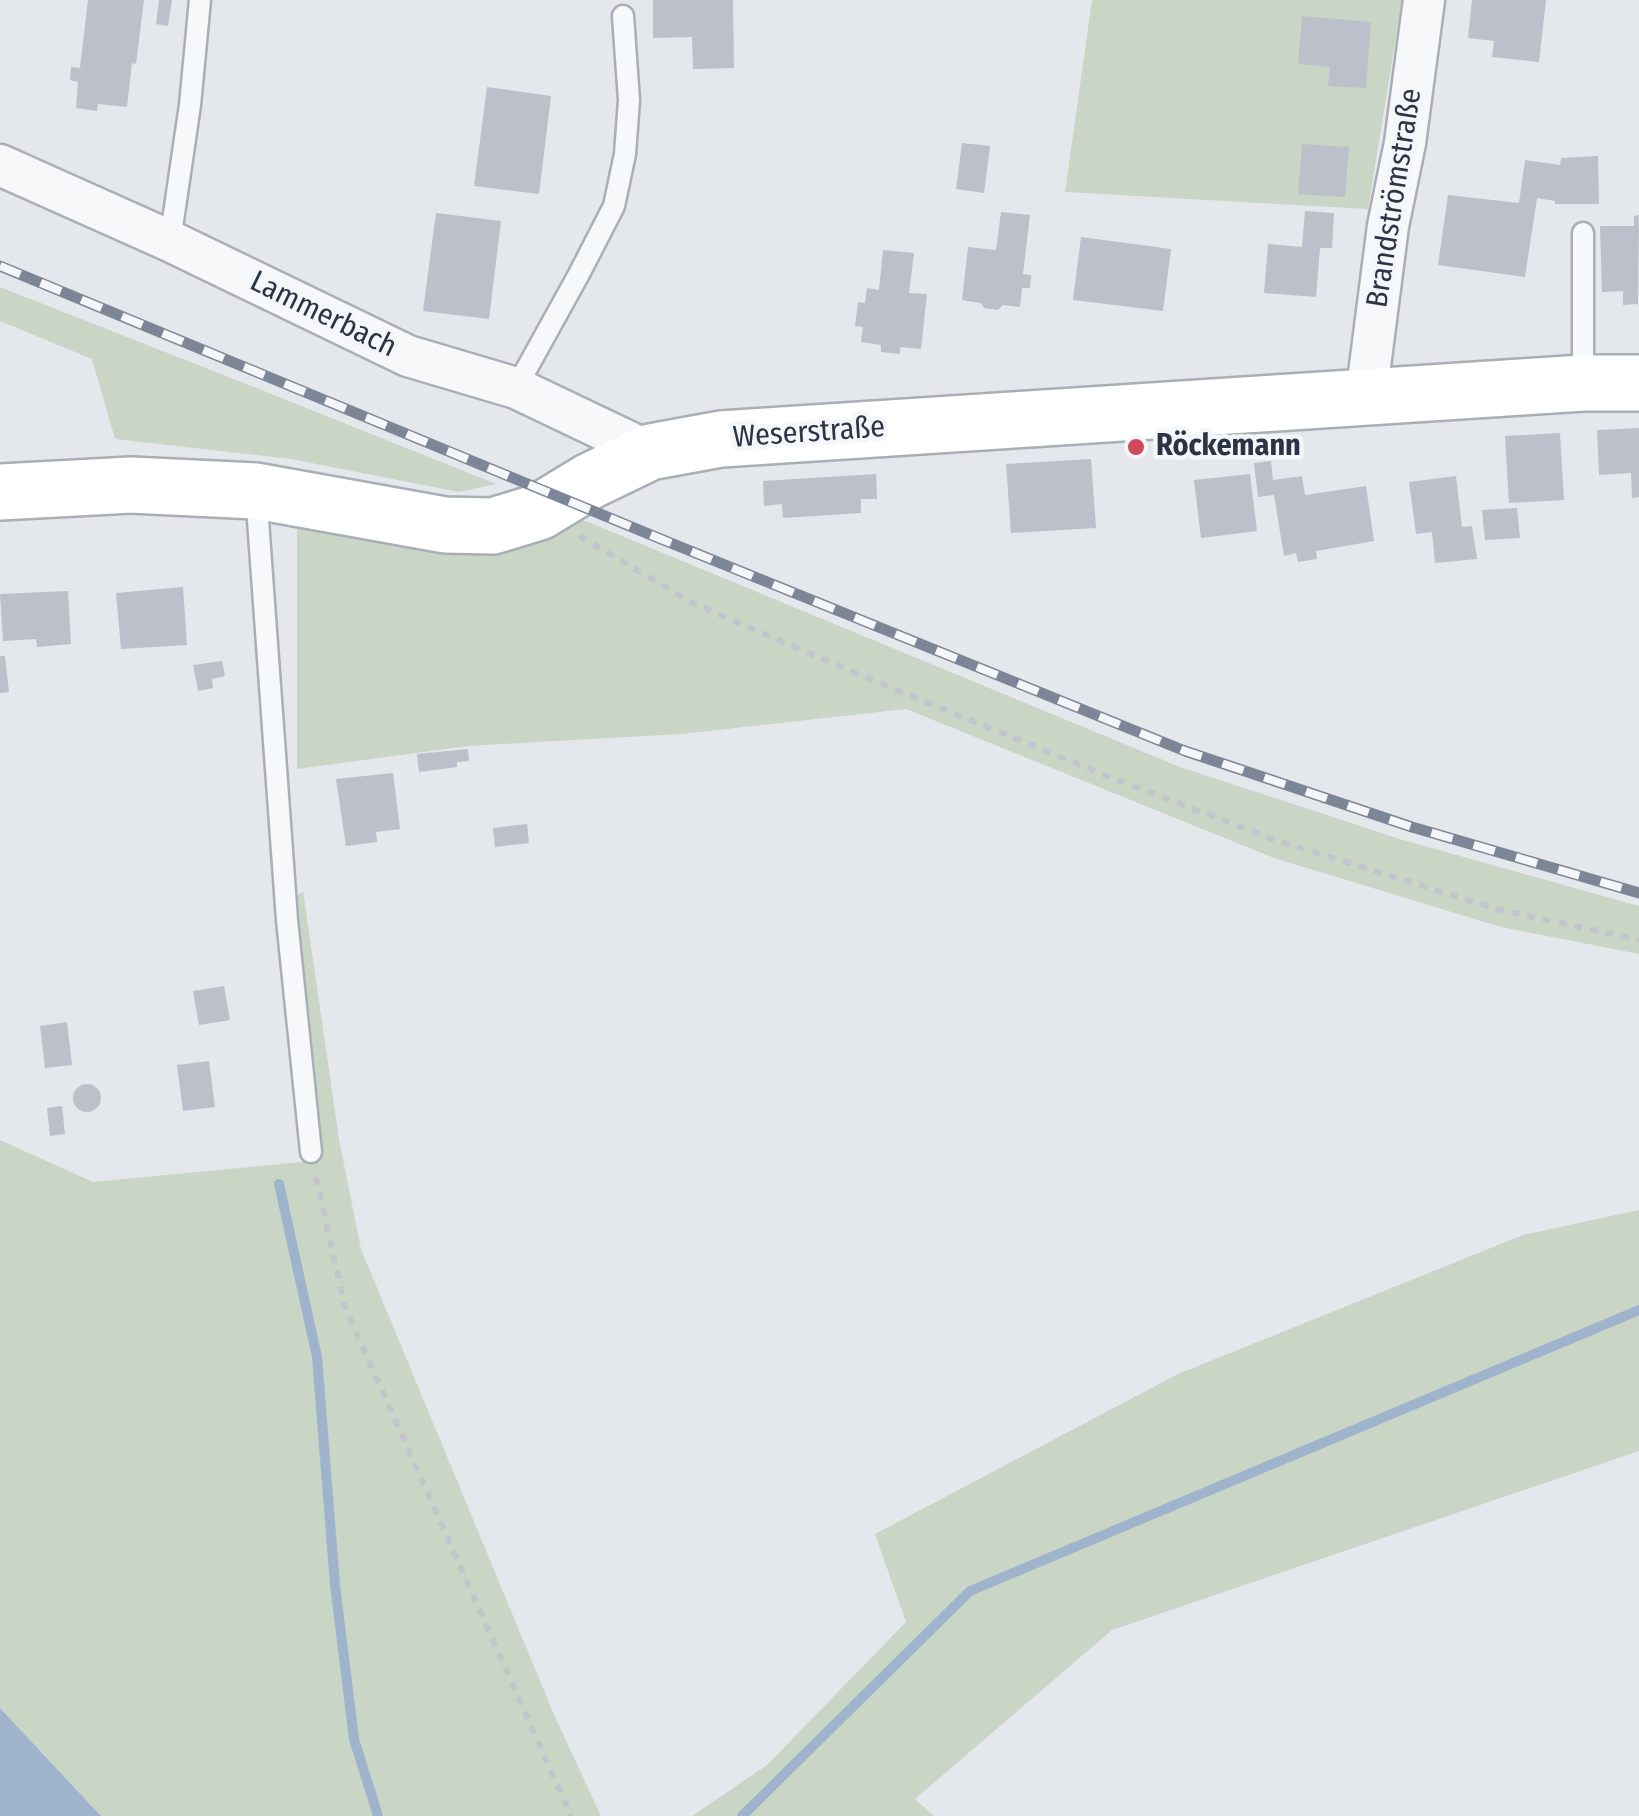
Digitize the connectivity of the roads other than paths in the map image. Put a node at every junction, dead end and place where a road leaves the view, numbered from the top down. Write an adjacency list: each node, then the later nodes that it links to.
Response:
1 (200, 0): 6 (lane)
2 (1424, 0): 10 (street, Brandströmstraße)
3 (623, 16): 9 (lane)
4 (0, 164): 6 (street, Lammerbach)
5 (1583, 233): 7 (lane)
6 (170, 241): 9 (street, Lammerbach)
7 (1583, 382): 8 (main road, Weserstraße); 10 (main road, Weserstraße)
8 (1639, 383)
9 (516, 388): 11 (street, Lammerbach)
10 (1366, 397): 11 (main road, Weserstraße)
11 (650, 452): 12 (main road, Weserstraße)
12 (256, 491): 13 (main road, Weserstraße); 14 (lane)
13 (0, 492)
14 (311, 1152)

